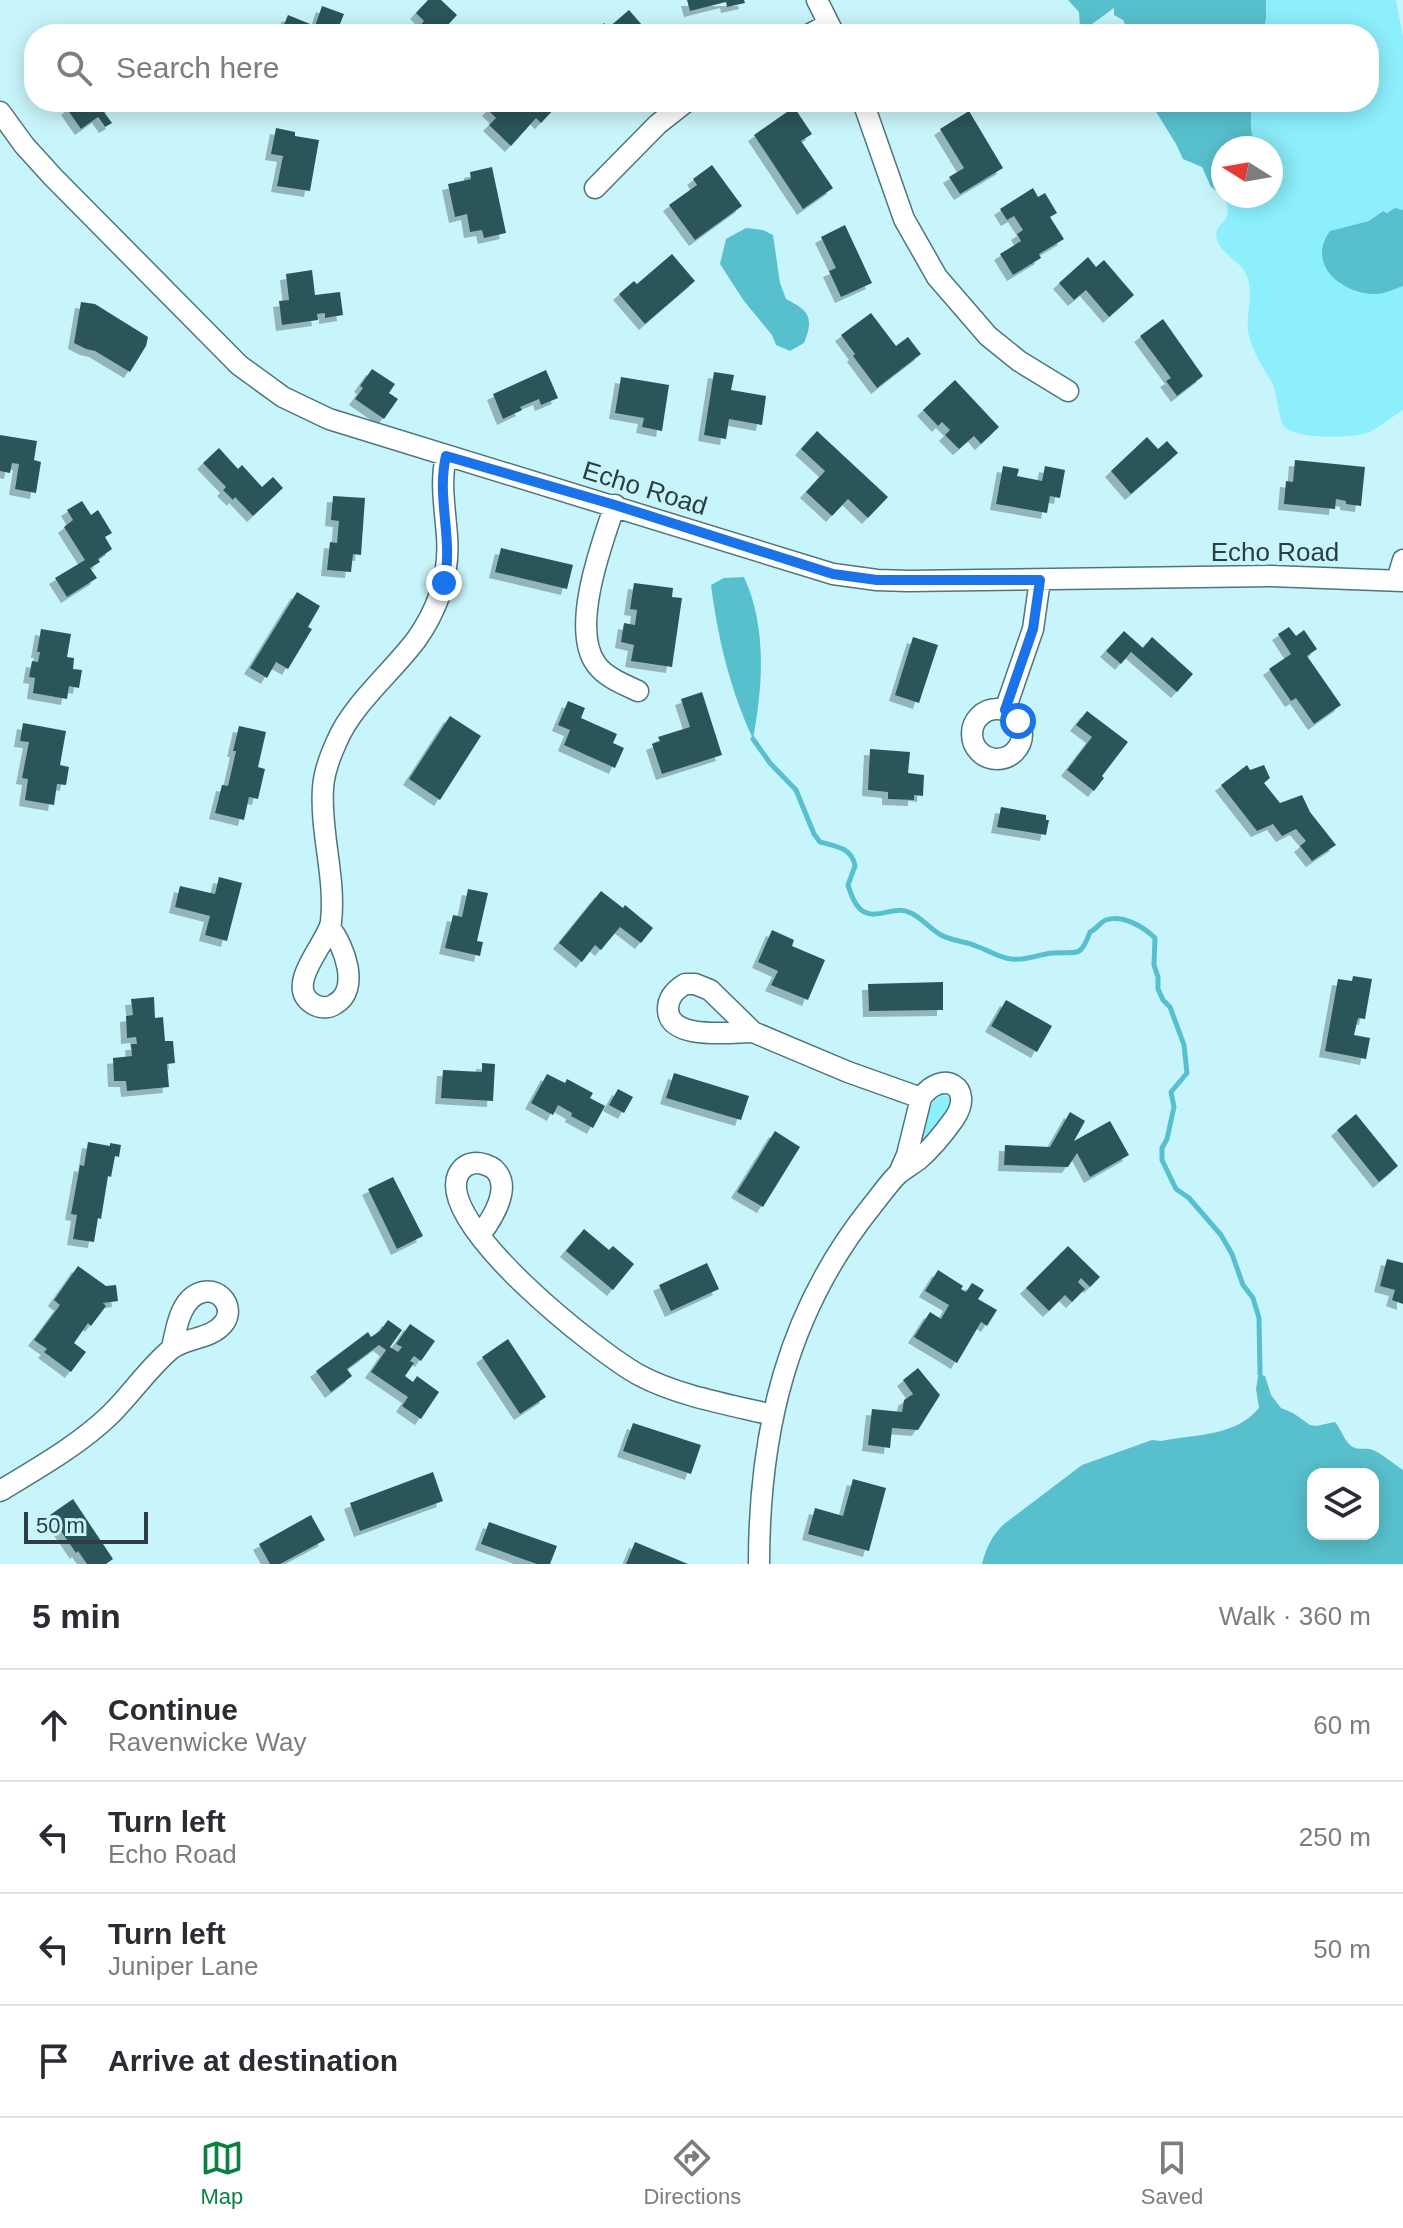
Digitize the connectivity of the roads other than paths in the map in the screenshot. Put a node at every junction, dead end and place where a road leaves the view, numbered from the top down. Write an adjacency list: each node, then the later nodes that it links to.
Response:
1 (817, 0): 2 (street)
2 (829, 24)
3 (0, 112): 8 (street, Echo Road)
4 (673, 112): 6 (street)
5 (867, 112): 7 (street)
6 (595, 188)
7 (1068, 391)
8 (446, 456): 9 (street, Echo Road); 14 (street)
9 (615, 505): 11 (street, Echo Road); 12 (street)
10 (1401, 574): 11 (street, Echo Road)
11 (1040, 580): 13 (street)
12 (638, 691)
13 (1005, 710)
14 (330, 928)
15 (753, 1032): 16 (street)
16 (921, 1098): 17 (street); 17 (street)
17 (899, 1173): 20 (street)
18 (480, 1235): 20 (street)
19 (172, 1348): 21 (street)
20 (773, 1415): 22 (street)
21 (0, 1491)
22 (759, 1564)

